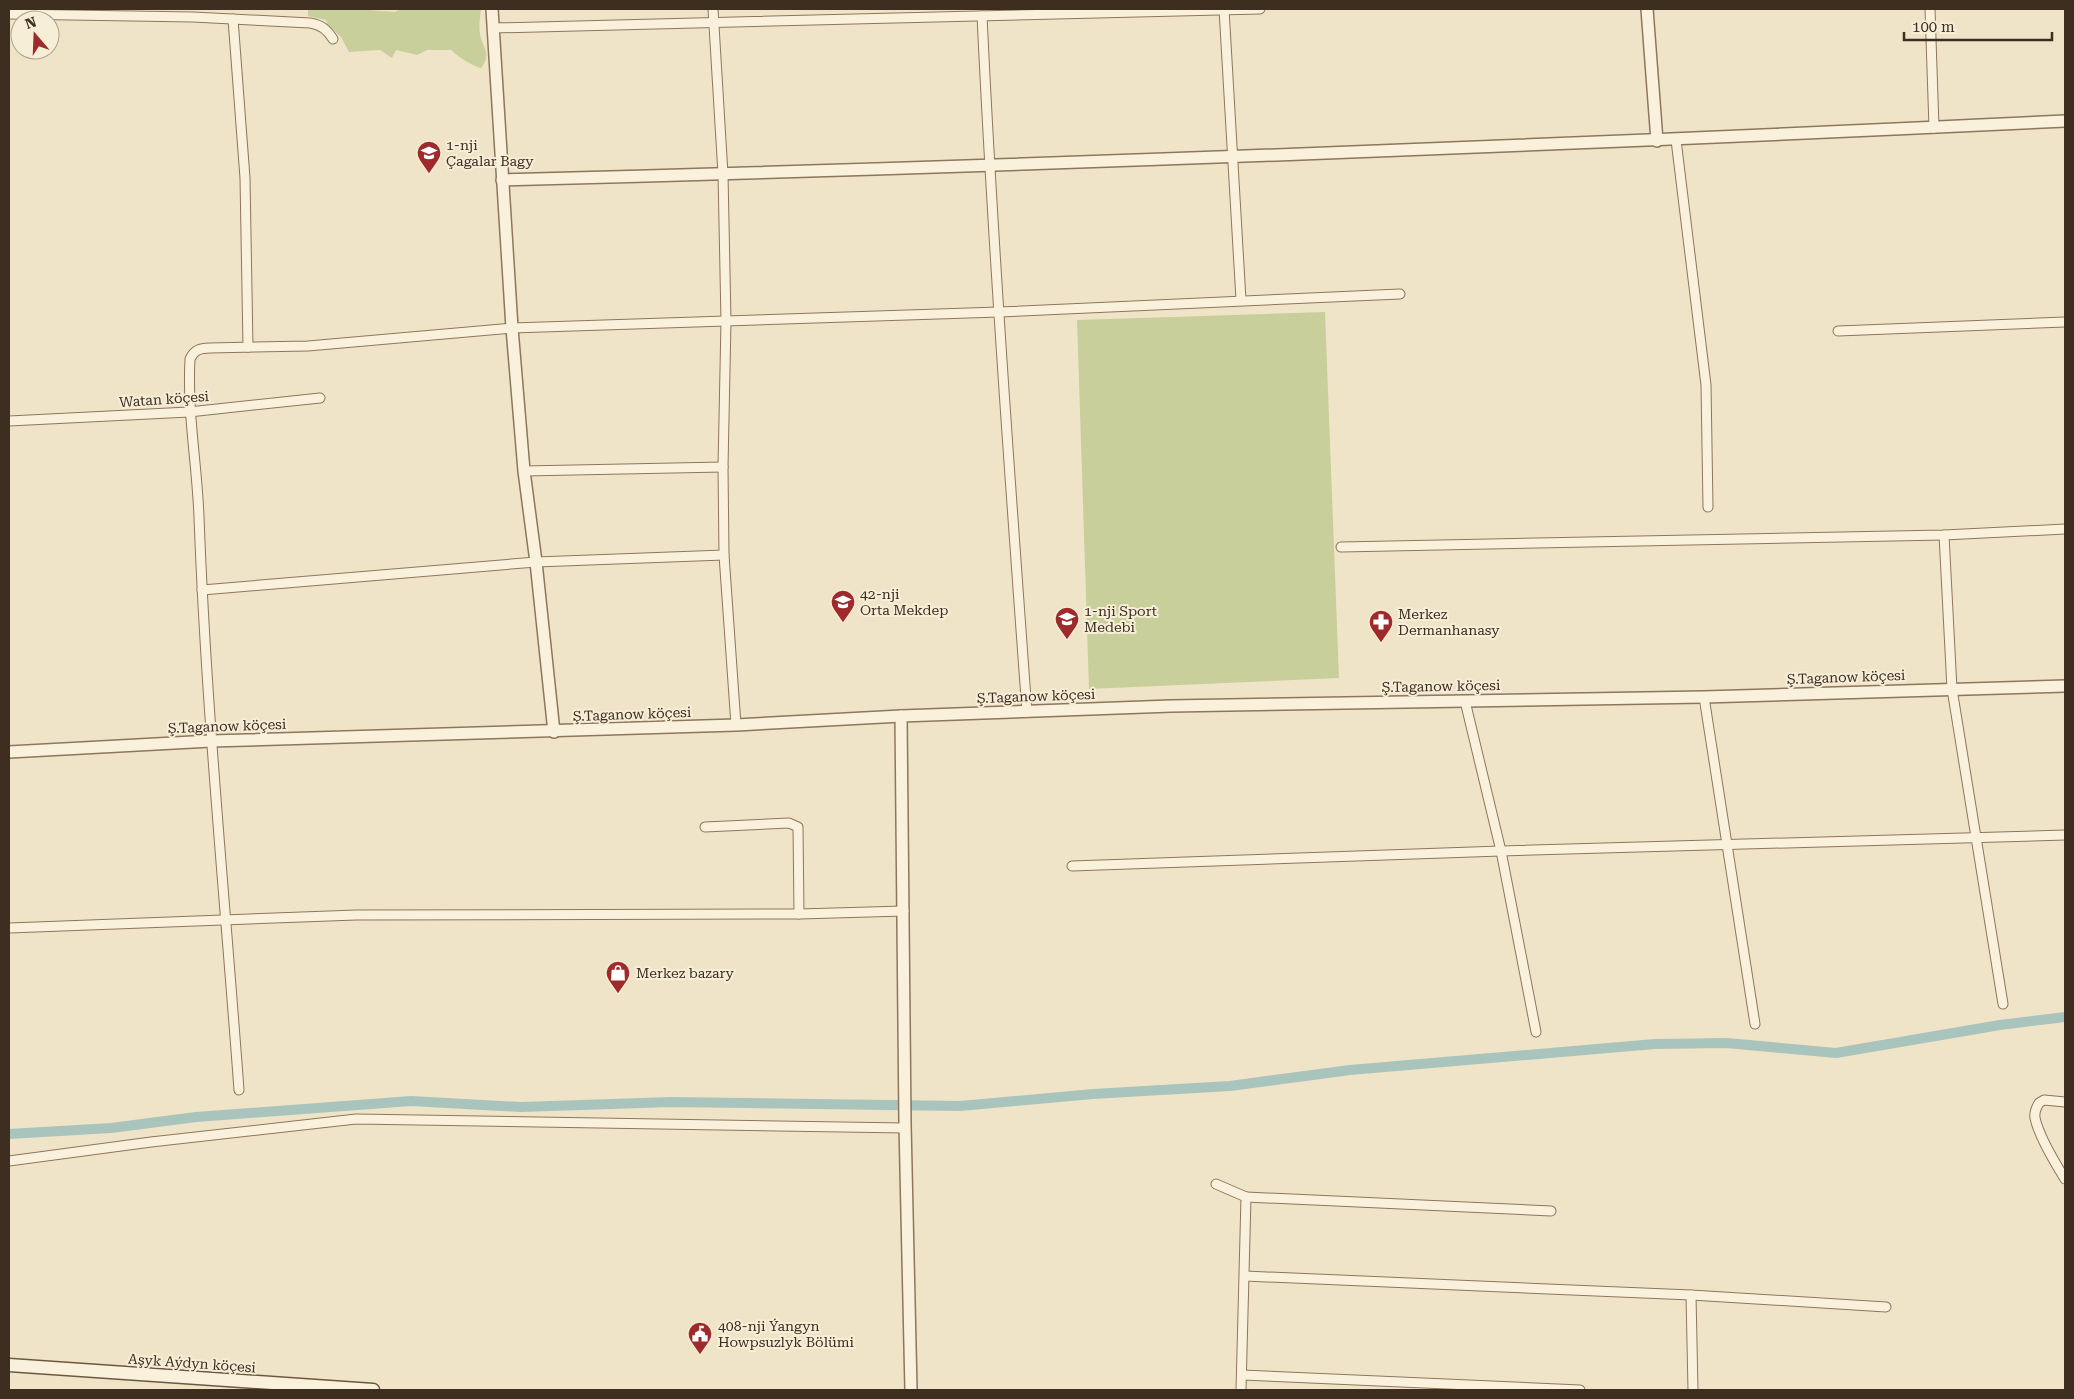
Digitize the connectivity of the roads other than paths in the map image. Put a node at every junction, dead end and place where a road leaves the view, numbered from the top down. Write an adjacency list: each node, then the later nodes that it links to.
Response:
1 (492, 9): 12 (street)
2 (713, 9): 11 (street)
3 (1260, 9): 6 (street)
4 (1647, 9): 17 (street)
5 (1930, 9): 15 (street)
6 (1224, 10): 9 (street); 18 (street)
7 (179, 13): 8 (street); 10 (street)
8 (9, 14)
9 (982, 16): 11 (street); 19 (street)
10 (233, 19): 13 (street); 29 (street)
11 (714, 24): 12 (street); 20 (street)
12 (494, 28): 21 (street)
13 (334, 39)
14 (2065, 122): 15 (street)
15 (1934, 128): 16 (street)
16 (1676, 140): 17 (street); 35 (street)
17 (1658, 141): 18 (street)
18 (1234, 156): 19 (street); 23 (street)
19 (989, 166): 20 (street); 24 (street)
20 (723, 174): 21 (street); 25 (street)
21 (502, 180): 27 (street)
22 (1400, 294): 23 (street)
23 (1241, 300): 24 (street)
24 (999, 312): 25 (street); 46 (street)
25 (726, 321): 27 (street); 33 (street)
26 (2065, 322): 28 (street)
27 (512, 328): 29 (street); 34 (street)
28 (1838, 331)
29 (248, 347): 31 (street)
30 (320, 398): 31 (street, Watan köçesi)
31 (189, 412): 32 (street, Watan köçesi); 41 (street)
32 (9, 421)
33 (723, 468): 34 (street); 39 (street)
34 (524, 471): 40 (street)
35 (1708, 507)
36 (2065, 529): 37 (street)
37 (1944, 534): 38 (street); 43 (street)
38 (1341, 547)
39 (724, 554): 40 (street); 48 (street)
40 (536, 562): 41 (street); 49 (street)
41 (202, 590): 50 (street)
42 (2065, 686): 43 (street, Ş.Taganow köçesi)
43 (1952, 689): 44 (street, Ş.Taganow köçesi); 54 (street)
44 (1704, 697): 45 (street, Ş.Taganow köçesi); 55 (street)
45 (1465, 701): 46 (street, Ş.Taganow köçesi); 56 (street)
46 (1027, 712): 47 (street, Ş.Taganow köçesi)
47 (901, 716): 48 (street, Ş.Taganow köçesi); 58 (street)
48 (736, 726): 49 (street, Ş.Taganow köçesi)
49 (554, 732): 50 (street, Ş.Taganow köçesi)
50 (211, 741): 51 (street, Ş.Taganow köçesi); 60 (street)
51 (9, 752)
52 (705, 826): 59 (street)
53 (2065, 835): 54 (street)
54 (1976, 839): 55 (street); 62 (street)
55 (1726, 845): 56 (street); 63 (street)
56 (1501, 850): 57 (street); 64 (street)
57 (1072, 866)
58 (904, 912): 59 (street); 67 (street)
59 (799, 914): 60 (street)
60 (226, 919): 61 (street); 65 (street)
61 (9, 928)
62 (2003, 1004)
63 (1755, 1024)
64 (1536, 1032)
65 (239, 1090)
66 (2065, 1102): 69 (street)
67 (905, 1126): 68 (street); 79 (street)
68 (9, 1161)
69 (2065, 1179)
70 (1216, 1184): 71 (street)
71 (1246, 1197): 72 (street); 73 (street)
72 (1550, 1211)
73 (1245, 1276): 74 (street); 77 (street)
74 (1691, 1295): 75 (street); 82 (street)
75 (1886, 1307)
76 (9, 1365): 78 (main road, Aşyk Aýdyn köçesi)
77 (1242, 1375): 80 (street); 81 (street)
78 (373, 1390)
79 (911, 1390)
80 (1241, 1390)
81 (1580, 1390)
82 (1693, 1390)

